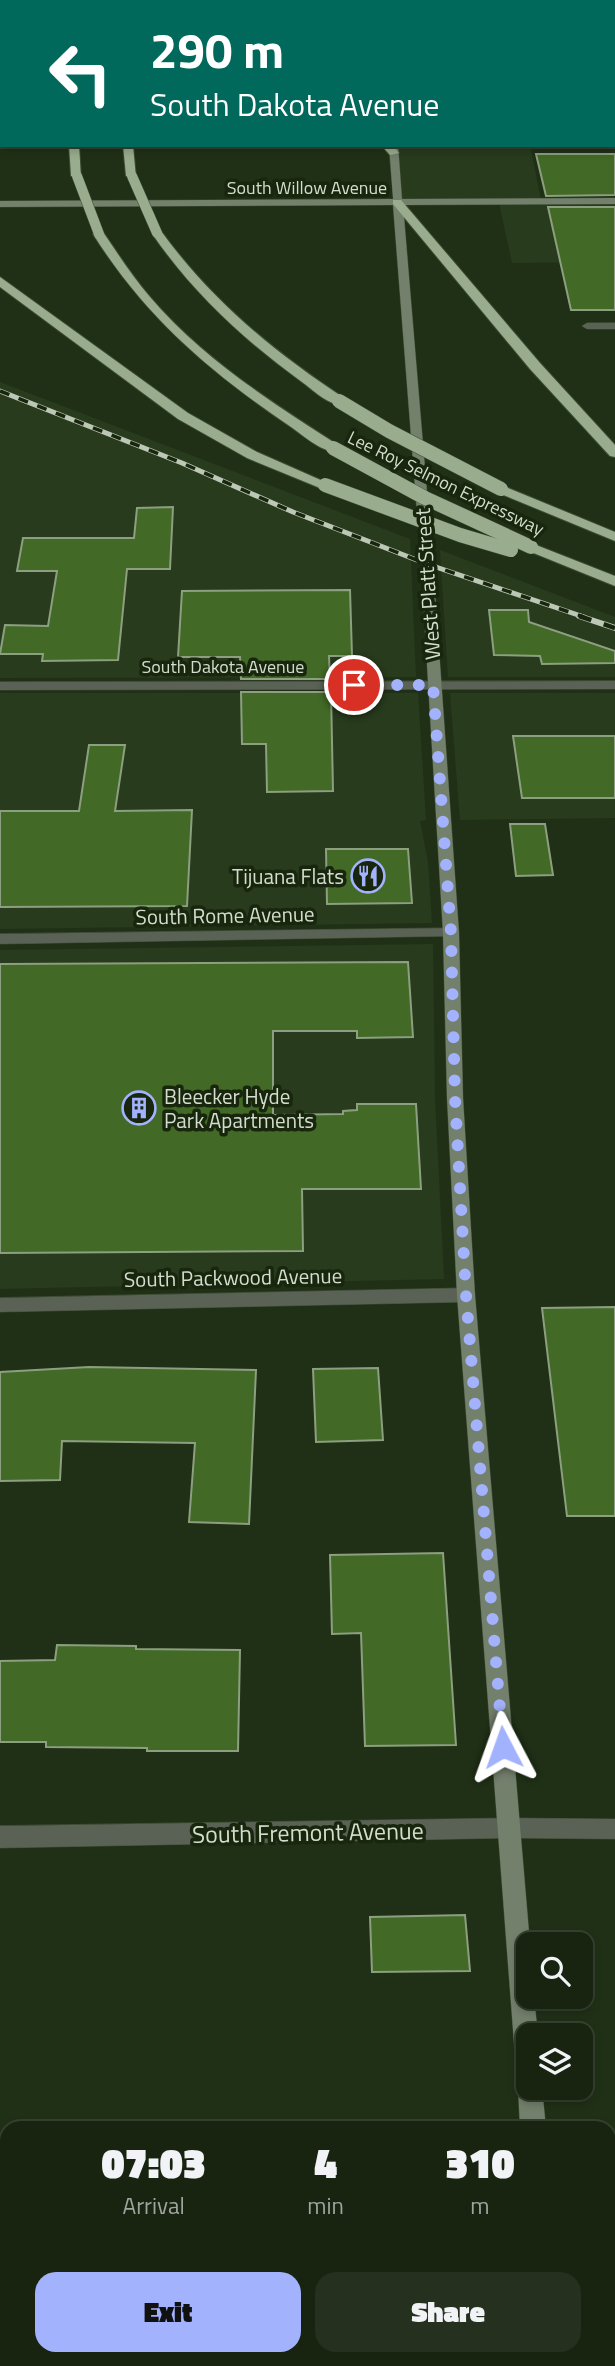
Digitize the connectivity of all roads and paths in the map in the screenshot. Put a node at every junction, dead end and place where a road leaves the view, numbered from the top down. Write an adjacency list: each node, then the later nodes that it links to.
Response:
1 (74, 147): 12 (highway, Lee Roy Selmon Expressway, bridge)
2 (128, 147): 11 (highway, Lee Roy Selmon Expressway, bridge)
3 (391, 148): 5 (main road, West Platt Street)
4 (615, 201): 5 (main road, South Willow Avenue)
5 (397, 202): 6 (main road, South Willow Avenue); 10 (highway); 14 (main road, West Platt Street)
6 (0, 204)
7 (0, 281): 12 (highway, bridge)
8 (587, 326): 9 (street)
9 (615, 326)
10 (615, 453)
11 (615, 537)
12 (531, 551): 13 (highway, Lee Roy Selmon Expressway)
13 (615, 581)
14 (433, 685): 15 (street, South Dakota Avenue); 16 (street, South Dakota Avenue); 17 (main road, West Platt Street)
15 (615, 685)
16 (0, 686)
17 (451, 933): 18 (street, South Rome Avenue); 19 (main road, West Platt Street)
18 (0, 939)
19 (466, 1295): 20 (street, South Packwood Avenue); 21 (main road, West Platt Street)
20 (0, 1305)
21 (510, 1828): 22 (street, South Fremont Avenue); 23 (street, South Fremont Avenue); 24 (main road, West Platt Street)
22 (615, 1829)
23 (0, 1837)
24 (525, 2023)
25 (531, 2100): 26 (main road)
26 (532, 2121)

